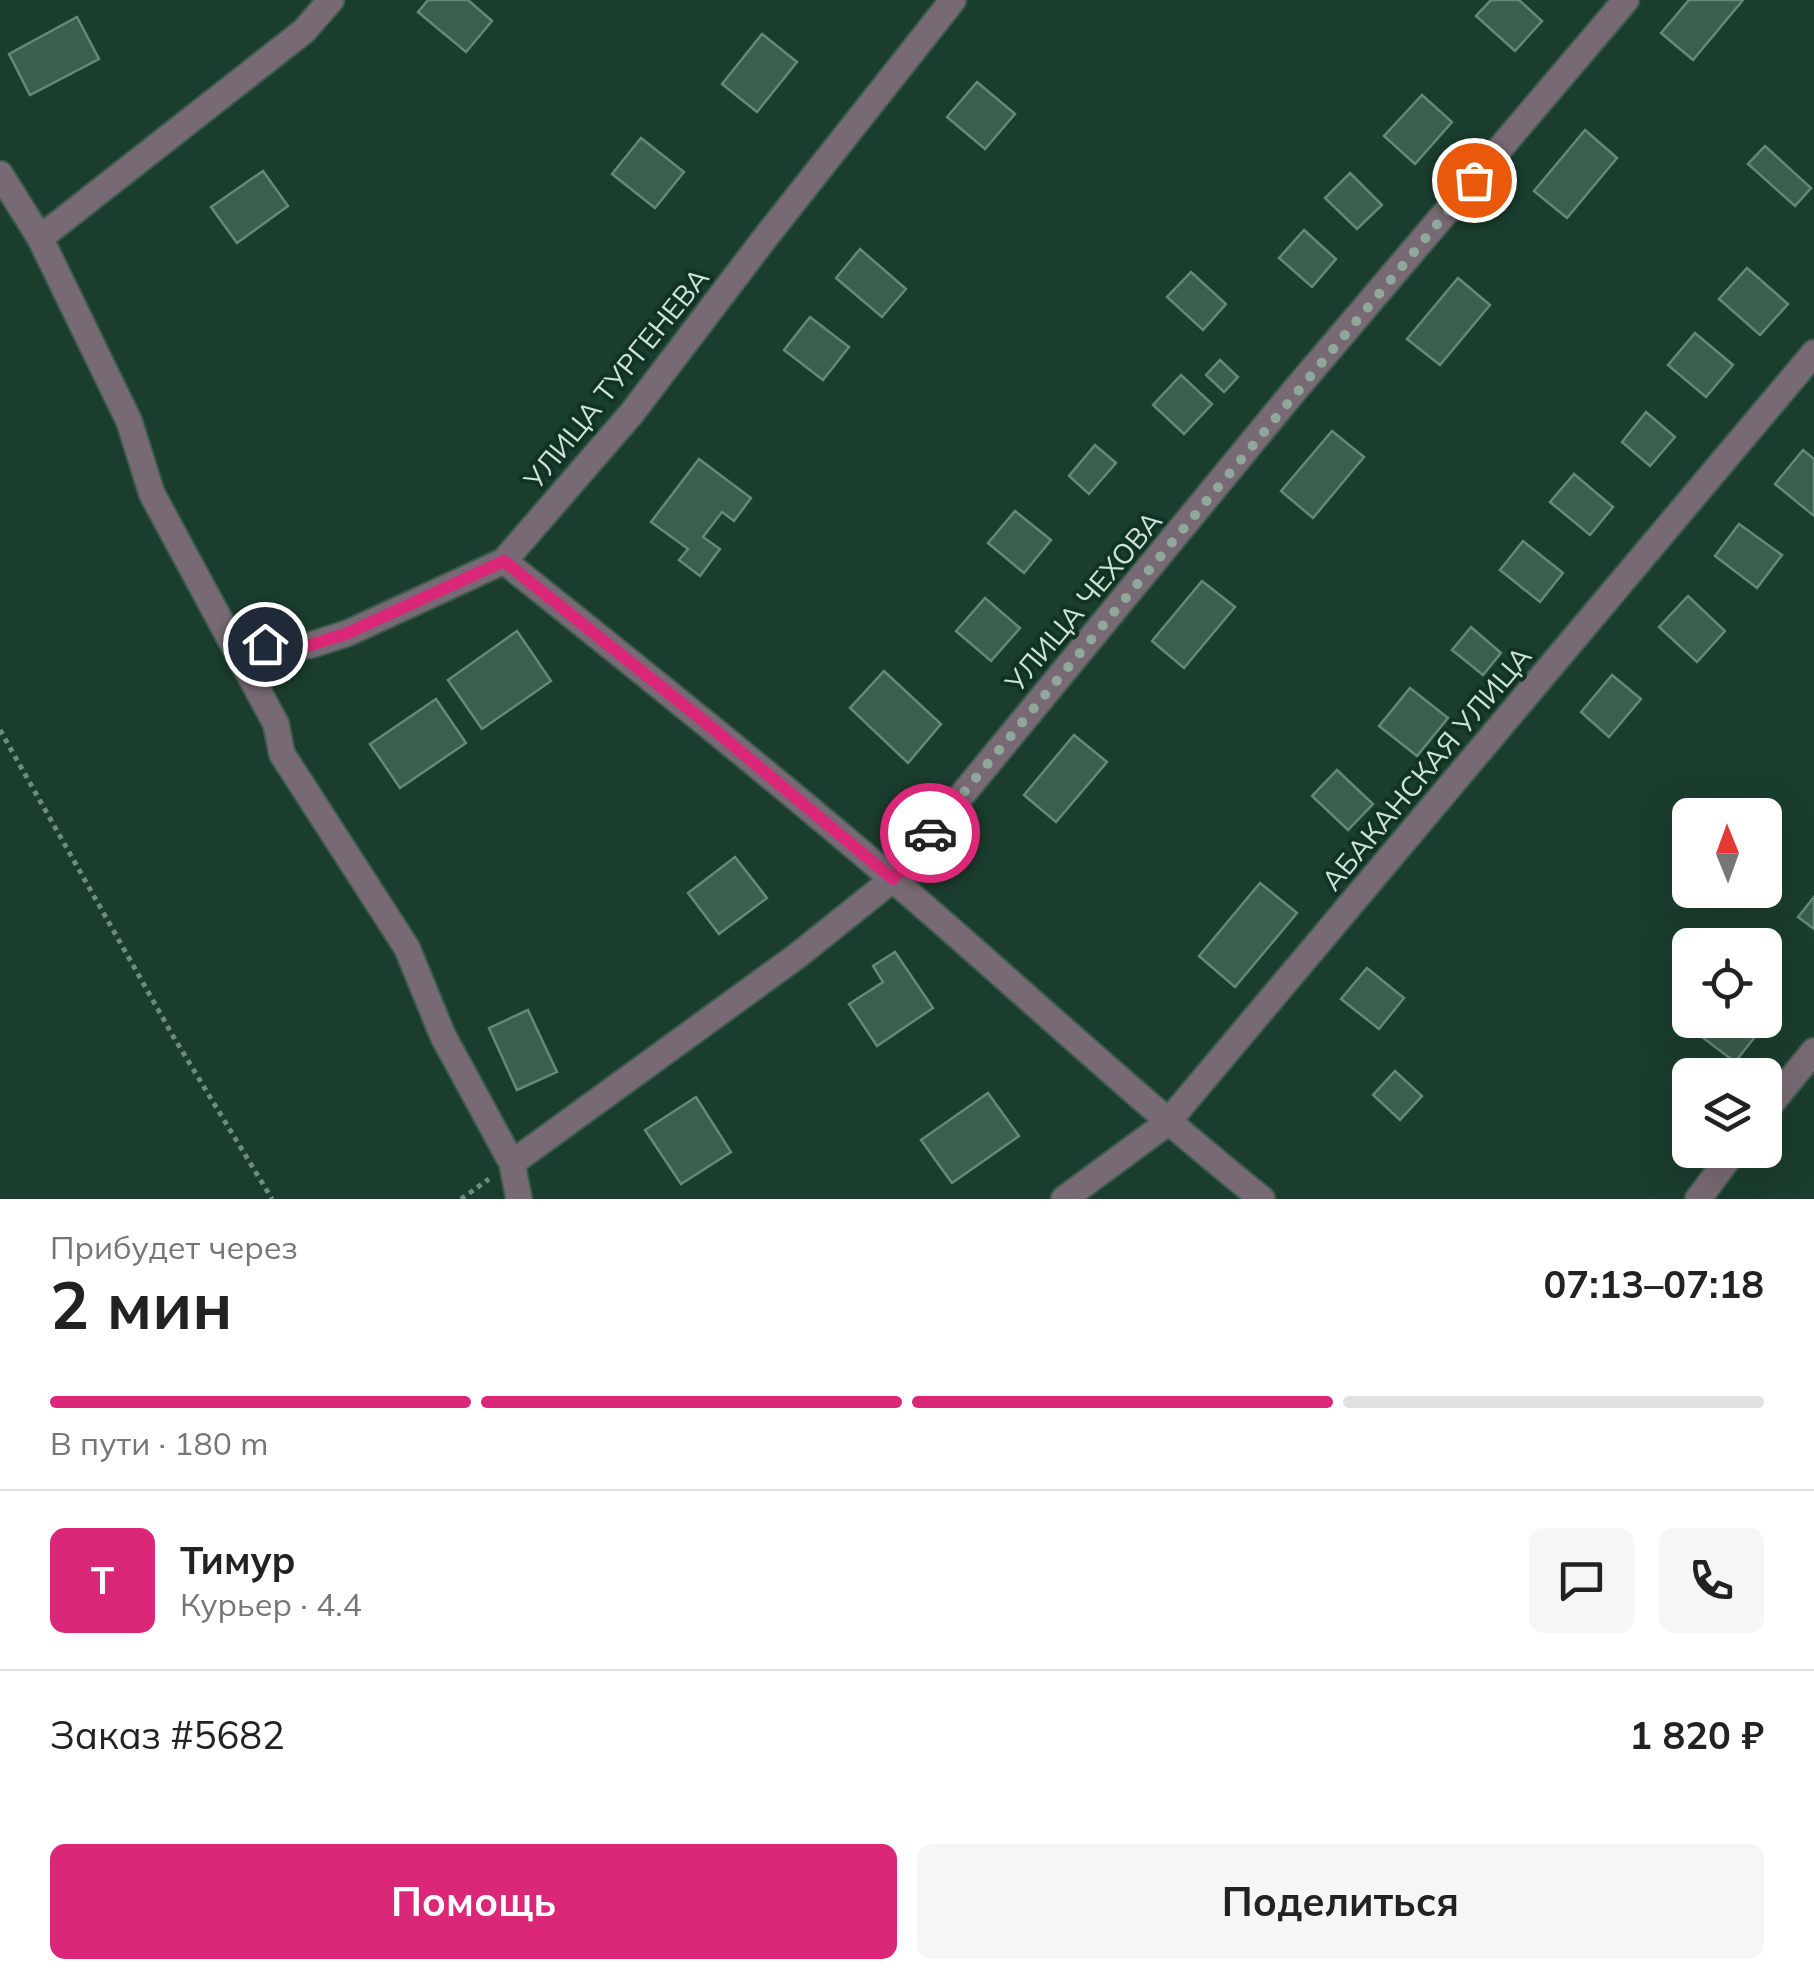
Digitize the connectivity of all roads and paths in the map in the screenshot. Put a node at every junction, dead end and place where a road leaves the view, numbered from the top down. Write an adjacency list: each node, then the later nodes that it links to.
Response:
1 (331, 0): 5 (street)
2 (953, 0): 7 (street, УЛИЦА ТУРГЕНЕВА)
3 (1626, 0): 10 (street, УЛИЦА ЧЕХОВА)
4 (0, 174): 5 (street)
5 (40, 238): 8 (street)
6 (1814, 353): 13 (street, АБАКАНСКАЯ УЛИЦА)
7 (504, 561): 8 (street, УЛИЦА ТУРГЕНЕВА); 10 (street)
8 (230, 634): 14 (street)
9 (0, 730): 16 (path)
10 (893, 879): 13 (street); 14 (street, УЛИЦА ЧЕХОВА)
11 (1814, 1051): 12 (street)
12 (1782, 1090)
13 (1168, 1123): 18 (street, АБАКАНСКАЯ УЛИЦА); 19 (street)
14 (512, 1163): 17 (street)
15 (1721, 1168): 20 (street)
16 (272, 1199)
17 (519, 1199)
18 (1064, 1199)
19 (1262, 1199)
20 (1698, 1199)

